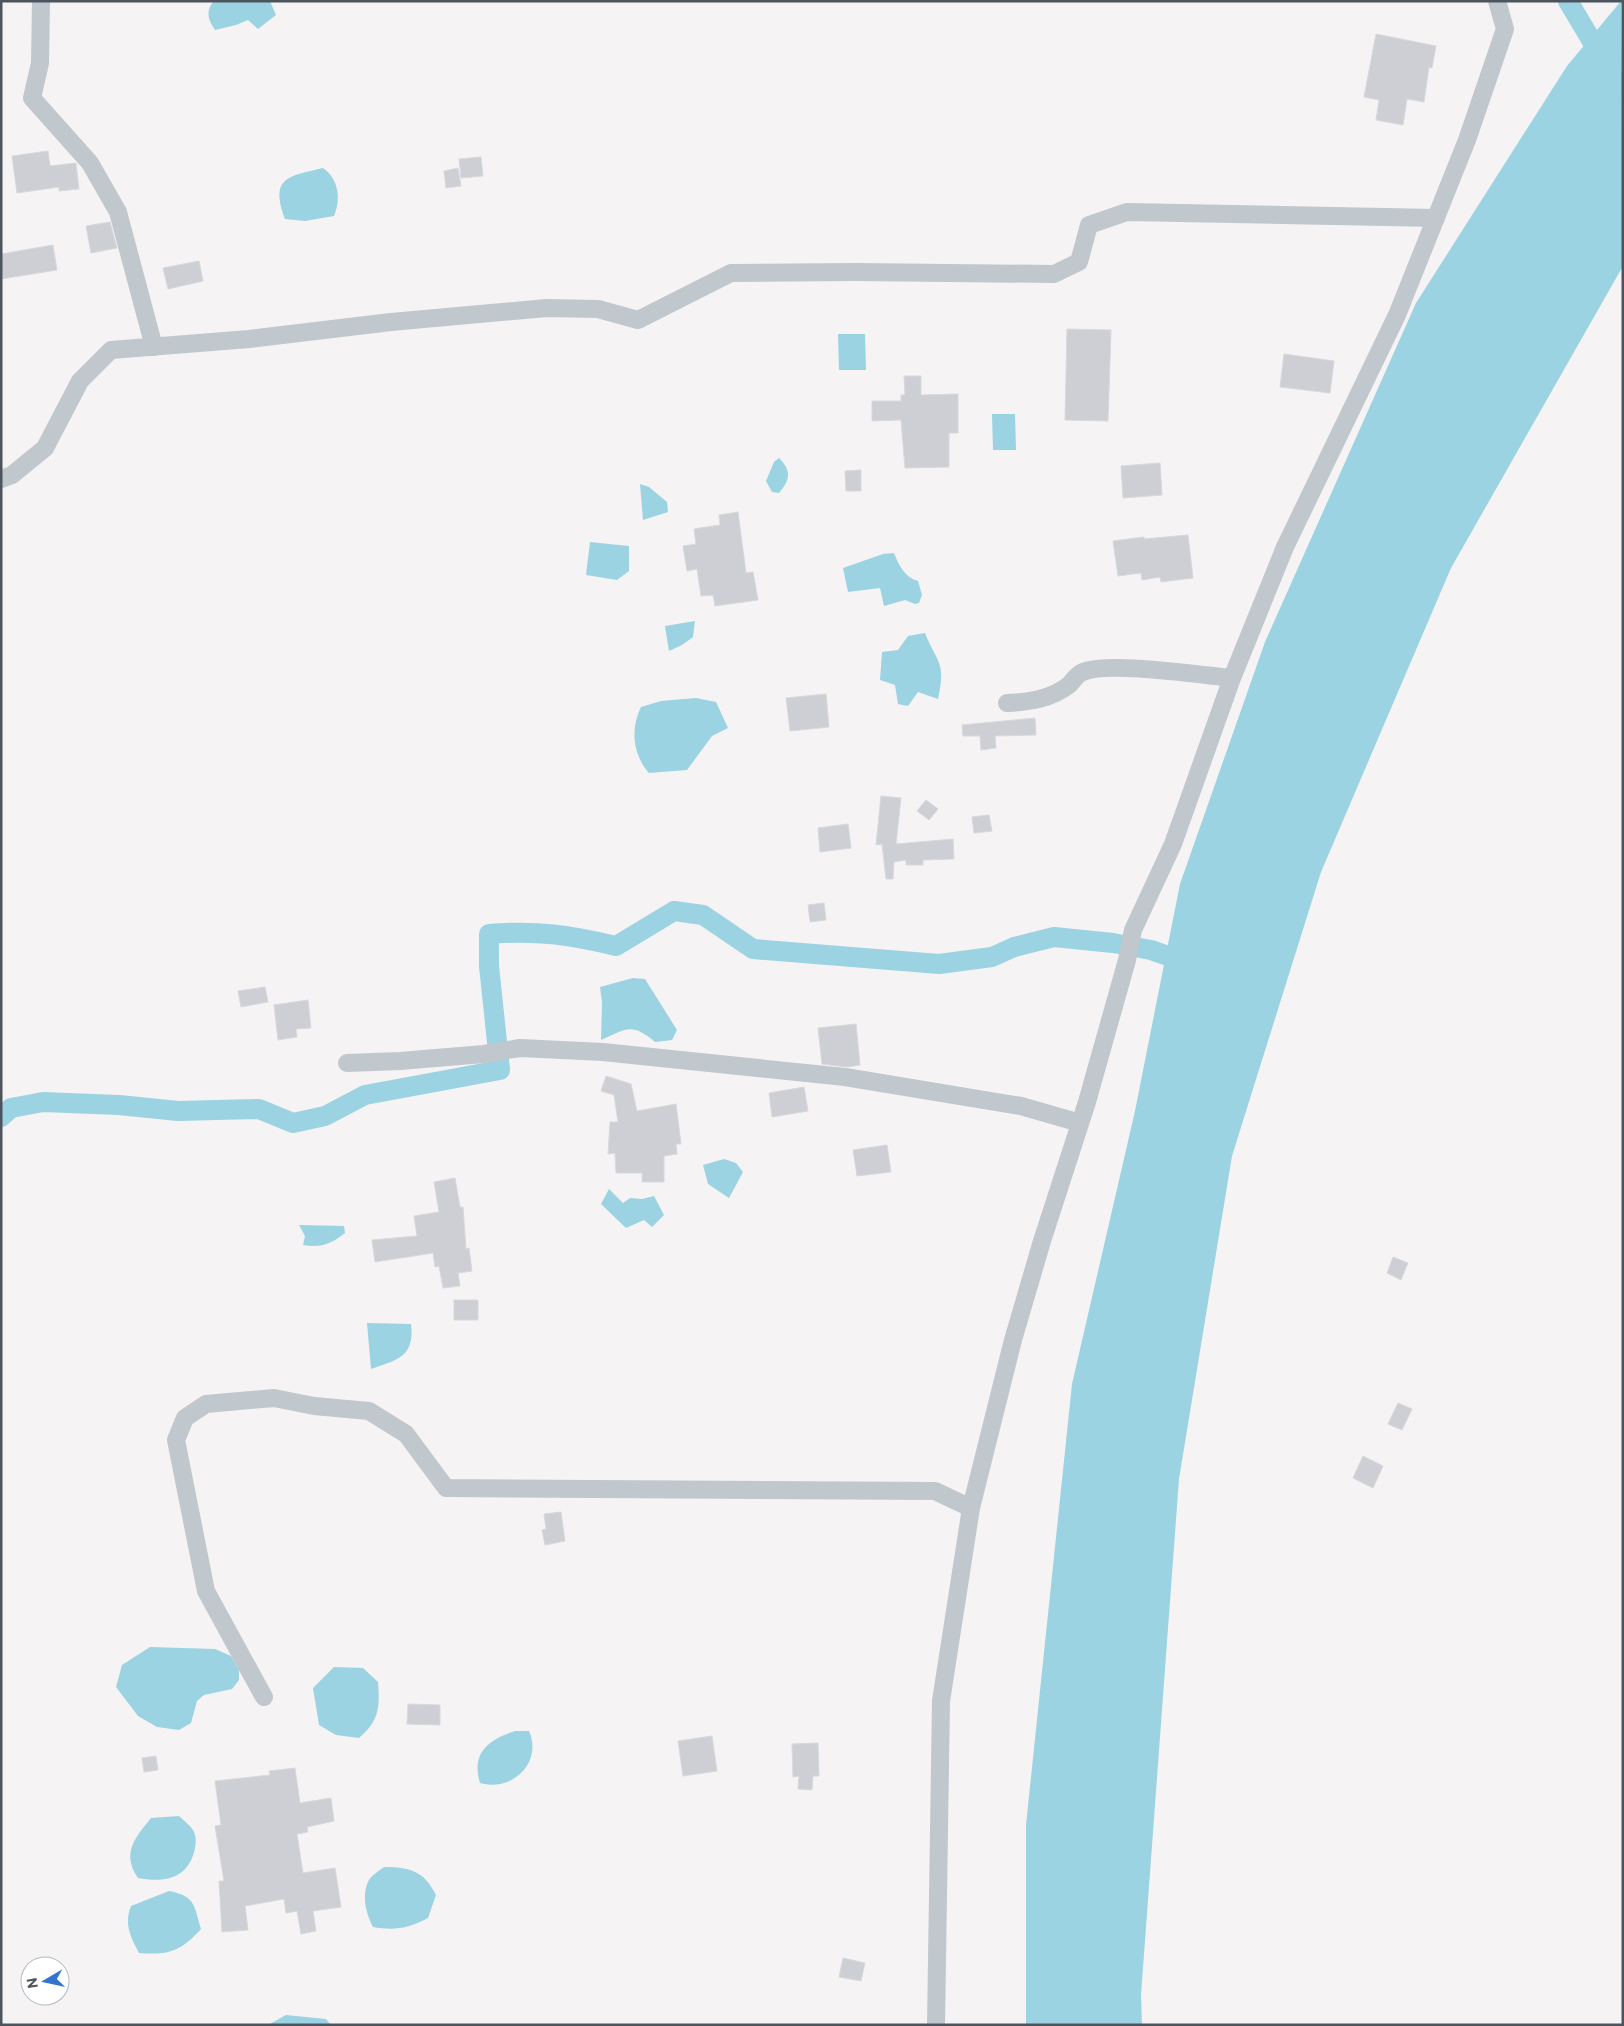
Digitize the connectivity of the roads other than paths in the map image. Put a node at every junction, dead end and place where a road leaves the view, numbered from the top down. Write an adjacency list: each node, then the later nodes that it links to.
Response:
1 (41, 1): 4 (street)
2 (1497, 1): 3 (street)
3 (1436, 218): 4 (street); 6 (street)
4 (154, 348): 5 (street)
5 (1, 479)
6 (1232, 678): 7 (street); 9 (street)
7 (1007, 704)
8 (347, 1063): 9 (street)
9 (1080, 1123): 10 (street)
10 (971, 1508): 11 (street); 12 (street)
11 (264, 1697)
12 (936, 2025)

